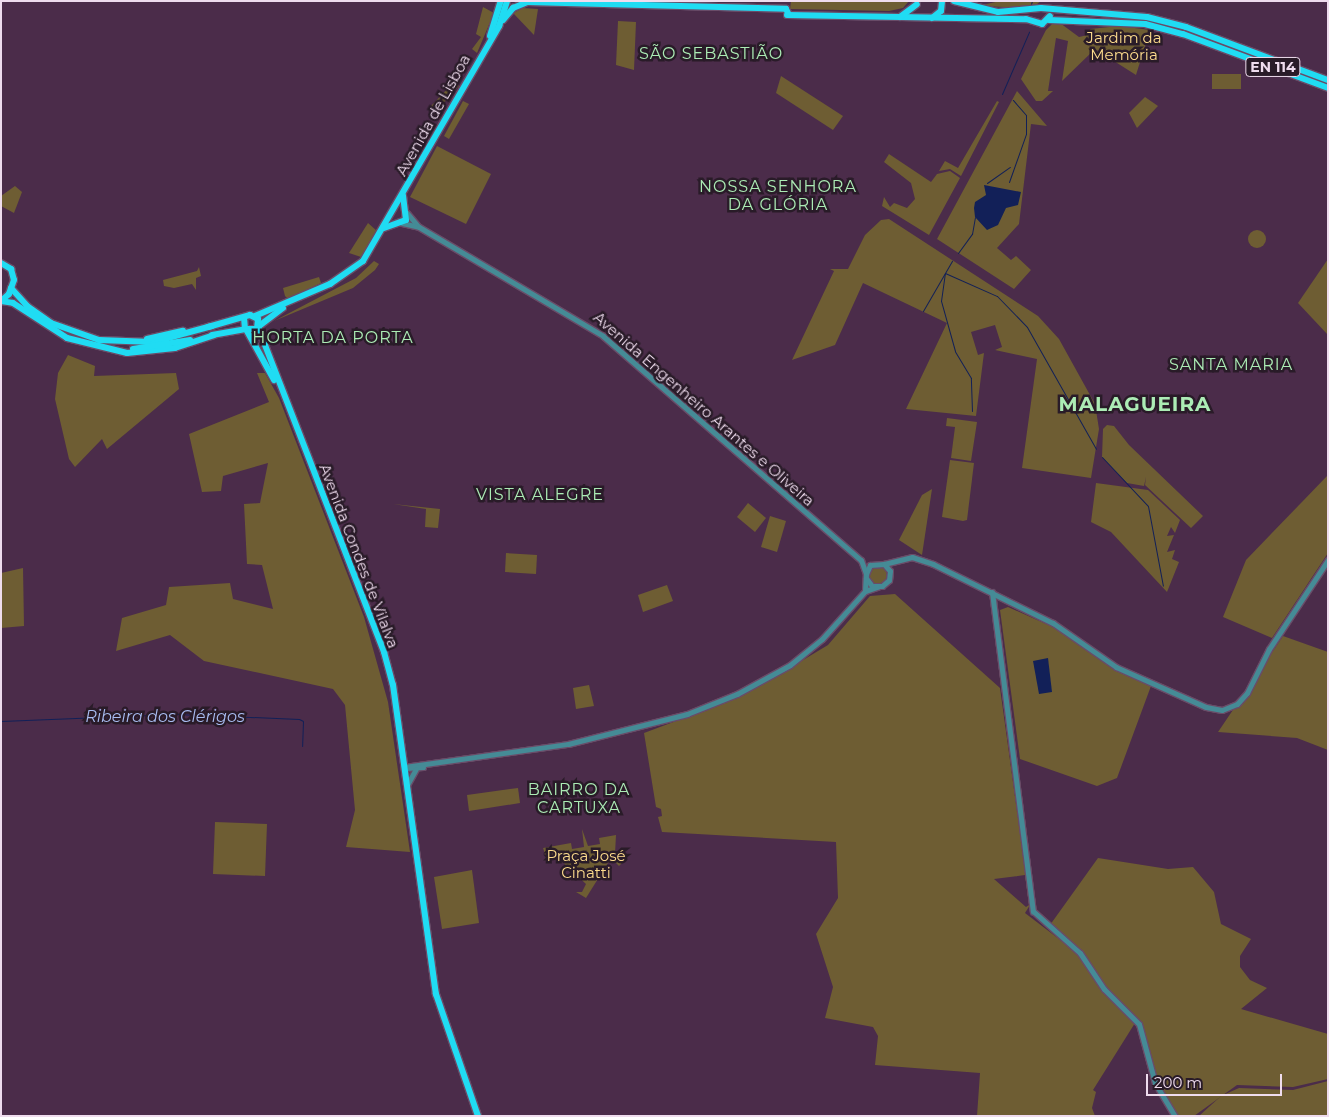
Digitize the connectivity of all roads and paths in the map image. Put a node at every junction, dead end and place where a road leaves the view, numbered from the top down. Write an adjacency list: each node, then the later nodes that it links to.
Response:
1 (504, 1): 4 (main road); 12 (main road); 13 (main road)
2 (942, 1): 9 (main road)
3 (954, 1): 6 (main road)
4 (524, 2): 8 (main road); 12 (main road)
5 (917, 2): 8 (main road); 9 (main road)
6 (1036, 10): 7 (main road); 11 (main road)
7 (1048, 11): 10 (main road); 14 (main road, EN 114)
8 (898, 17): 9 (main road)
9 (929, 18): 11 (main road)
10 (1049, 20): 11 (main road); 15 (main road, EN 114)
11 (1035, 21)
12 (499, 26): 13 (main road)
13 (486, 46): 16 (main road, Avenida de Lisboa)
14 (1328, 80)
15 (1328, 88)
16 (402, 195): 17 (main road, Avenida de Lisboa); 18 (main road, Avenida de Lisboa)
17 (407, 211): 18 (main road); 19 (main road); 20 (street, Avenida Engenheiro Arantes e Oliveira)
18 (392, 212): 19 (main road); 21 (main road, Avenida de Lisboa)
19 (400, 224): 20 (street, Avenida Engenheiro Arantes e Oliveira); 21 (main road)
20 (419, 227): 32 (street, Avenida Engenheiro Arantes e Oliveira)
21 (384, 228): 24 (main road, Avenida de Lisboa)
22 (1, 263): 23 (main road)
23 (11, 288): 25 (main road); 27 (main road, Avenida de Lisboa)
24 (301, 297): 26 (main road, Avenida de Lisboa); 28 (main road, Avenida de Lisboa)
25 (1, 301): 29 (main road, Avenida de Lisboa)
26 (255, 316): 27 (main road, Avenida de Lisboa); 28 (main road)
27 (244, 318): 29 (main road)
28 (259, 327): 29 (main road, Avenida de Lisboa); 30 (main road)
29 (246, 330): 30 (main road)
30 (284, 399): 41 (main road, Avenida Condes de Vilalva)
31 (896, 559): 35 (street); 36 (street); 40 (street)
32 (861, 560): 34 (street, Avenida Engenheiro Arantes e Oliveira); 37 (street, Avenida Engenheiro Arantes e Oliveira)
33 (1328, 560): 40 (street)
34 (874, 563): 35 (street); 37 (street)
35 (884, 564): 36 (street)
36 (890, 571): 38 (street)
37 (866, 576): 38 (street); 39 (street)
38 (877, 587): 39 (street)
39 (865, 591): 43 (street)
40 (992, 592): 46 (street)
41 (402, 754): 42 (main road, Avenida Condes de Vilalva); 43 (street)
42 (404, 767): 43 (street); 44 (main road, Avenida Condes de Vilalva)
43 (416, 767): 44 (street)
44 (407, 786): 45 (main road, Avenida Condes de Vilalva)
45 (478, 1116)
46 (1175, 1116)

